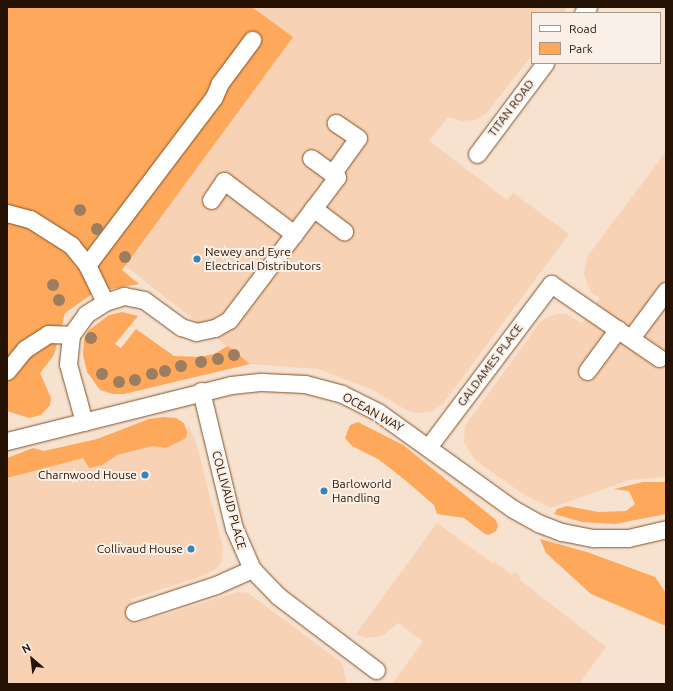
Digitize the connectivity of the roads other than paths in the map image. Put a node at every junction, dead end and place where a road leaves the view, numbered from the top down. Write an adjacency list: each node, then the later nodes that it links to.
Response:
1 (252, 40): 12 (street)
2 (545, 64): 4 (street, TITAN ROAD)
3 (336, 123): 6 (street)
4 (477, 154)
5 (311, 158): 6 (street)
6 (332, 174): 8 (street)
7 (210, 200): 11 (street)
8 (317, 204): 10 (street); 11 (street)
9 (7, 213): 12 (street)
10 (344, 231)
11 (294, 234): 14 (street)
12 (87, 265): 14 (street)
13 (666, 291): 15 (street)
14 (105, 302): 16 (street)
15 (624, 334): 17 (street); 19 (street); 23 (street, GALDAMES PLACE)
16 (71, 335): 18 (street); 21 (street)
17 (659, 358)
18 (7, 371)
19 (587, 372)
20 (202, 391): 21 (street, OCEAN WAY); 23 (street, OCEAN WAY); 25 (street, COLLIVAUD PLACE)
21 (84, 422): 22 (street, OCEAN WAY)
22 (7, 441)
23 (429, 446): 24 (street, OCEAN WAY)
24 (664, 535)
25 (252, 569): 26 (street); 27 (street, COLLIVAUD PLACE)
26 (134, 612)
27 (376, 670)

